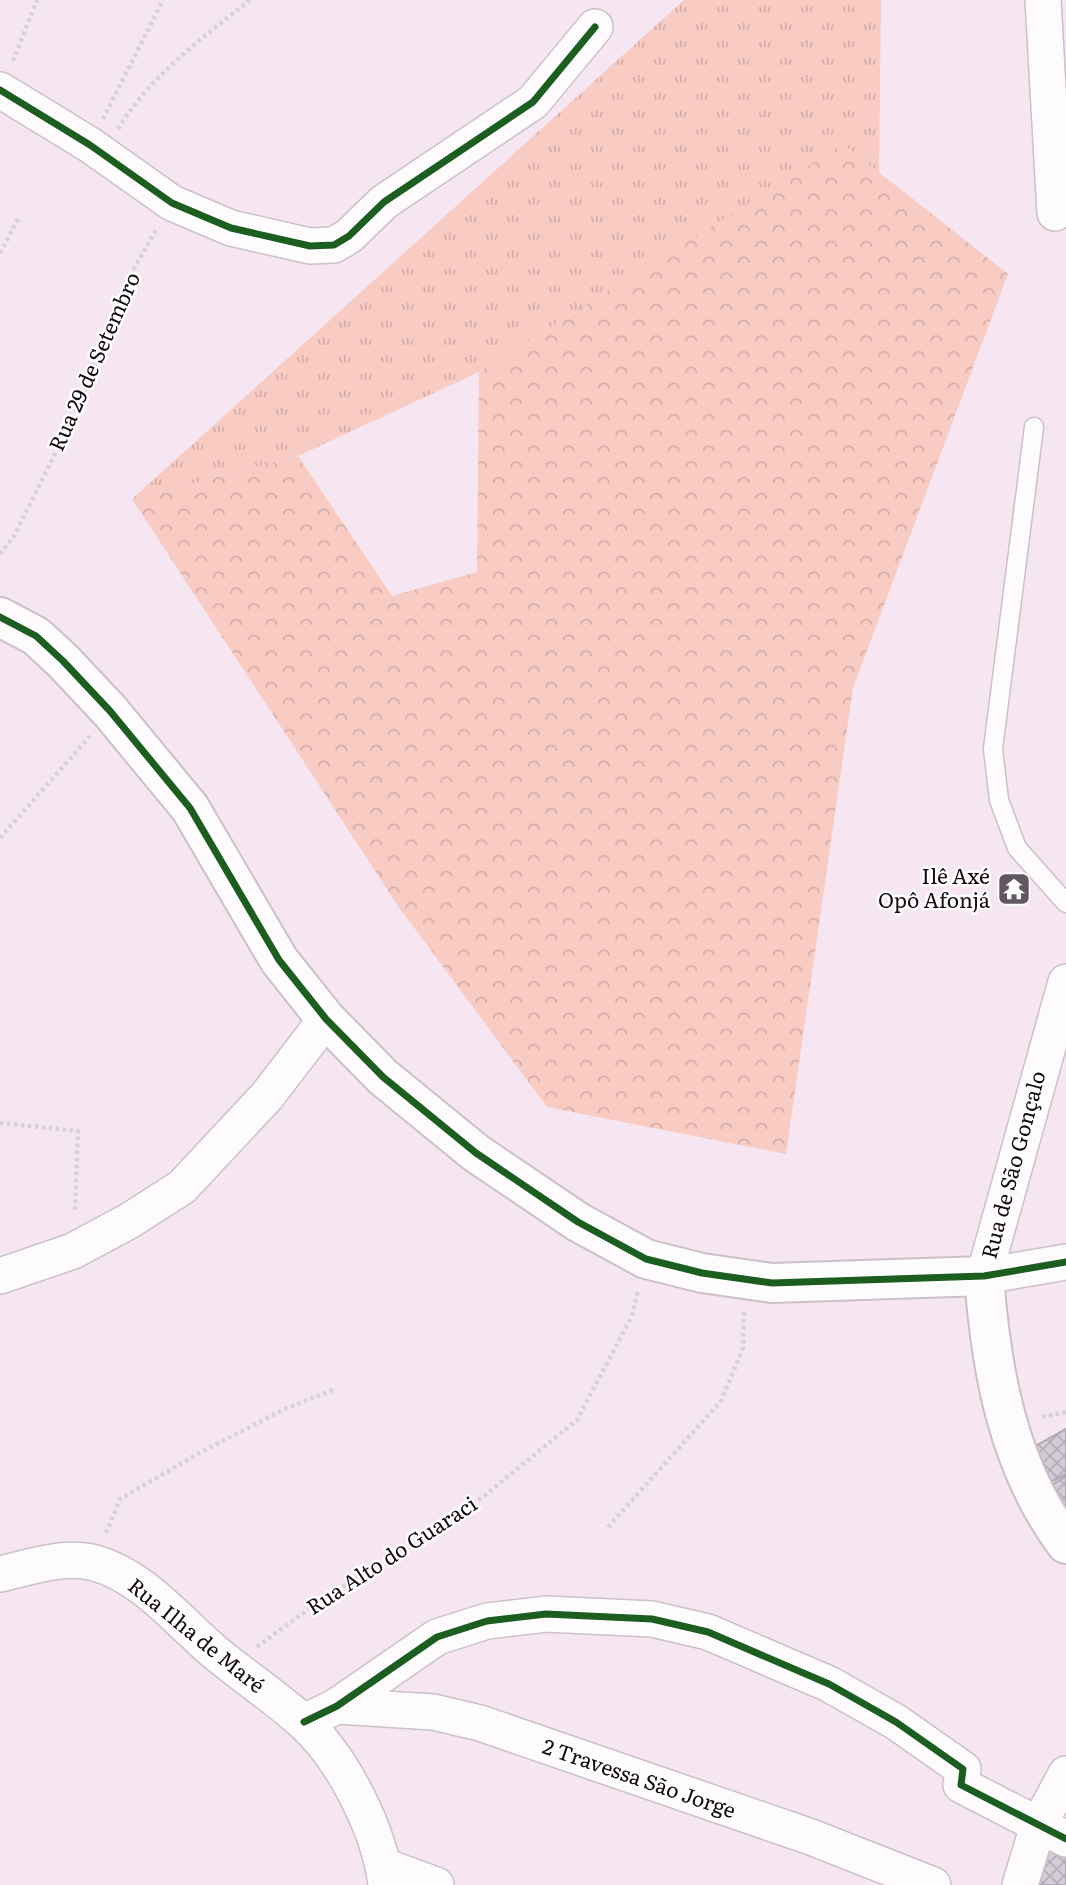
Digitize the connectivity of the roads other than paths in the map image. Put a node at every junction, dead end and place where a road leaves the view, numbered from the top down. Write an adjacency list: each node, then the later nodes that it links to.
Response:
1 (1044, 0): 4 (street)
2 (594, 27): 3 (street)
3 (0, 90)
4 (1055, 213)
5 (1034, 427): 7 (lane)
6 (0, 617): 9 (street)
7 (1066, 903)
8 (1066, 982): 10 (street, Rua de São Gonçalo)
9 (326, 1019): 12 (street); 13 (street)
10 (1054, 1057): 13 (street, Rua de São Gonçalo)
11 (1066, 1262): 13 (street)
12 (0, 1276)
13 (984, 1276): 14 (street, Rua de São Gonçalo)
14 (1066, 1544)
15 (0, 1574): 17 (street, Rua Ilha de Maré)
16 (337, 1706): 17 (street); 19 (street); 22 (street, 2 Travessa São Jorge)
17 (304, 1722): 20 (street, Rua Ilha de Maré)
18 (1066, 1774): 19 (street)
19 (1052, 1833): 23 (street)
20 (385, 1876): 21 (street)
21 (436, 1885)
22 (933, 1885)
23 (1020, 1885)

